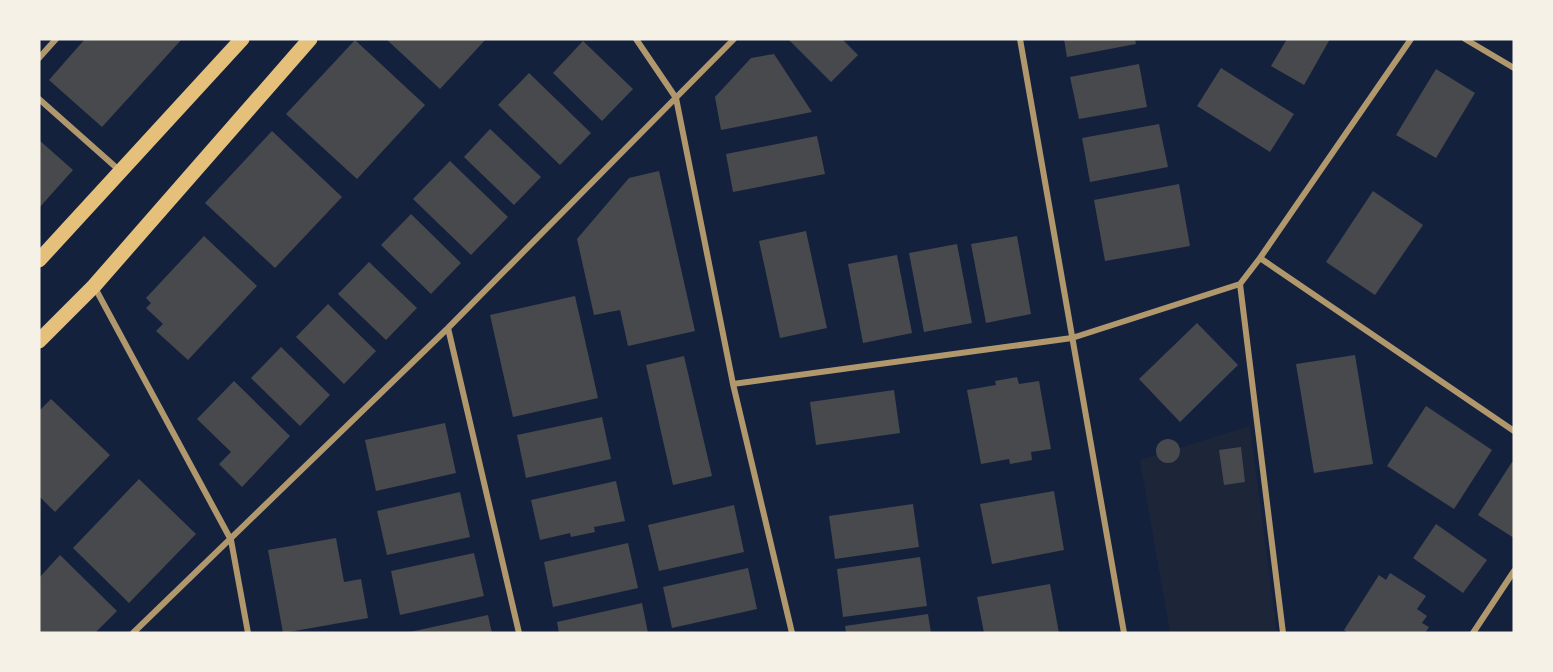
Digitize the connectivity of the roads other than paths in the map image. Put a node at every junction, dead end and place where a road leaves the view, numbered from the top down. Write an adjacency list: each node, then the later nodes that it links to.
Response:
1 (56, 39): 9 (street)
2 (242, 39): 13 (main road)
3 (310, 39): 17 (main road)
4 (636, 39): 11 (street)
5 (734, 39): 11 (street)
6 (1020, 39): 19 (street)
7 (1412, 39): 14 (street)
8 (1465, 39): 10 (street)
9 (39, 58)
10 (1514, 68)
11 (676, 98): 18 (street); 21 (street)
12 (39, 99): 13 (street)
13 (120, 171): 15 (main road)
14 (1260, 258): 16 (street); 22 (street)
15 (39, 260)
16 (1240, 284): 19 (street); 30 (street)
17 (94, 286): 20 (main road); 23 (street)
18 (448, 328): 23 (street); 27 (street)
19 (1072, 338): 21 (street); 29 (street)
20 (39, 341)
21 (733, 384): 28 (street)
22 (1514, 431)
23 (231, 540): 25 (street); 26 (street)
24 (1514, 571): 31 (street)
25 (133, 633)
26 (248, 633)
27 (519, 633)
28 (792, 633)
29 (1124, 633)
30 (1283, 633)
31 (1473, 633)

